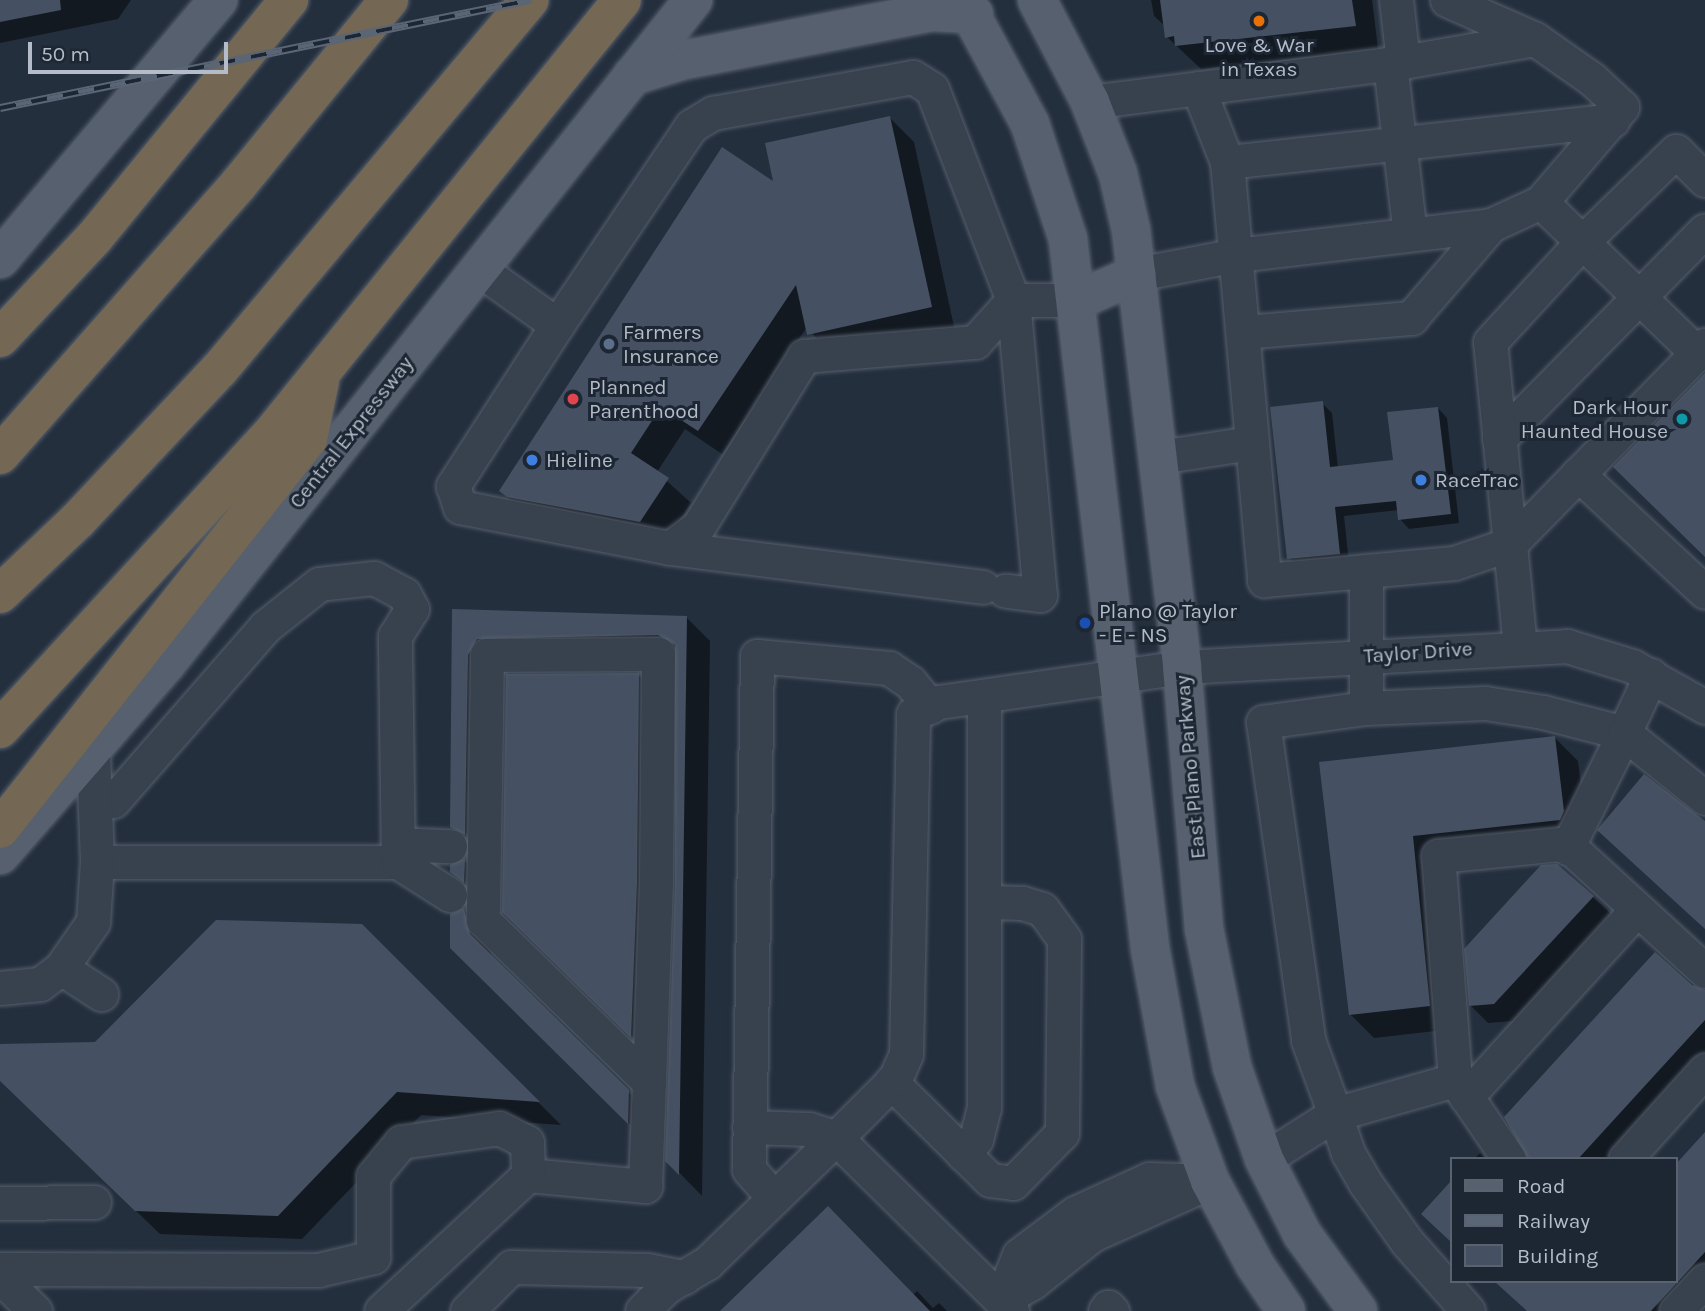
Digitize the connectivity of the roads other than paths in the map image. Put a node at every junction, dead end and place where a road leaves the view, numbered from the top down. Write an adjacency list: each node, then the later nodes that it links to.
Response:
1 (218, 0): 26 (main road)
2 (289, 0): 34 (highway)
3 (389, 0): 39 (highway)
4 (530, 0): 46 (highway)
5 (622, 0): 36 (highway)
6 (692, 0): 13 (main road, Central Expressway)
7 (1037, 0): 15 (main road, East Plano Parkway)
8 (1396, 0): 12 (street)
9 (1447, 0): 11 (street)
10 (968, 7): 13 (main road); 31 (main road)
11 (1535, 39): 12 (street); 16 (street)
12 (1397, 63): 14 (street); 17 (street)
13 (632, 76): 27 (main road, Central Expressway)
14 (1198, 89): 15 (street); 18 (street)
15 (1090, 102): 28 (main road, East Plano Parkway)
16 (1613, 120): 17 (street); 20 (street)
17 (1400, 142): 18 (street); 23 (street)
18 (1227, 162): 25 (street)
19 (1705, 180): 24 (street)
20 (1541, 202): 21 (street); 24 (street)
21 (1491, 225): 23 (street); 33 (street)
22 (1705, 230): 29 (street)
23 (1410, 233): 25 (street)
24 (1581, 243): 29 (street); 37 (street)
25 (1237, 255): 28 (street); 33 (street)
26 (0, 260)
27 (479, 269): 32 (street); 58 (main road, Central Expressway)
28 (1137, 274): 31 (main road); 40 (main road, East Plano Parkway)
29 (1638, 297): 35 (street); 37 (street)
30 (1013, 300): 31 (street); 32 (street); 43 (street); 43 (street)
31 (1078, 300): 51 (main road)
32 (557, 326): 43 (street)
33 (1244, 332): 38 (street)
34 (0, 338)
35 (1701, 349): 41 (street)
36 (321, 376): 56 (highway); 61 (highway)
37 (1499, 439): 42 (street)
38 (1250, 443): 40 (street); 44 (street)
39 (0, 455)
40 (1158, 457): 49 (main road, East Plano Parkway)
41 (1578, 474): 42 (street); 45 (street)
42 (1510, 544): 44 (street); 47 (street)
43 (670, 548)
44 (1366, 571): 48 (street)
45 (1705, 592)
46 (0, 594)
47 (1520, 647): 48 (street, Taylor Drive); 50 (street, Taylor Drive)
48 (1364, 655): 49 (street, Taylor Drive); 55 (street)
49 (1182, 667): 51 (street, Taylor Drive); 84 (main road, East Plano Parkway)
50 (1651, 675): 54 (street, Taylor Drive); 57 (street)
51 (1119, 676): 52 (street, Taylor Drive); 86 (main road)
52 (984, 696): 53 (street, Taylor Drive); 68 (street)
53 (930, 707): 76 (street); 79 (street)
54 (1705, 707)
55 (1366, 708): 57 (street); 78 (street)
56 (0, 729)
57 (1624, 733): 59 (street); 63 (street)
58 (93, 753): 64 (main road, Central Expressway); 65 (street)
59 (1705, 798)
60 (113, 801): 66 (street)
61 (0, 829)
62 (450, 846): 66 (street)
63 (1567, 848): 69 (street); 77 (street)
64 (0, 855)
65 (97, 862): 66 (street); 70 (street)
66 (398, 862): 67 (street)
67 (450, 895)
68 (984, 902): 81 (street); 81 (street)
69 (1637, 909): 71 (street); 77 (street)
70 (61, 968): 72 (street); 73 (street)
71 (1705, 971)
72 (0, 988)
73 (100, 994)
74 (1705, 1070): 83 (street)
75 (649, 1082): 75 (street); 85 (street)
76 (891, 1082): 80 (street); 81 (street)
77 (1461, 1088): 78 (street); 82 (street)
78 (1335, 1114): 84 (street); 103 (street)
79 (749, 1127): 80 (street); 87 (street)
80 (836, 1138): 87 (street); 94 (street)
81 (963, 1154)
82 (1508, 1157)
83 (1627, 1157)
84 (1264, 1159): 86 (main road); 102 (main road, East Plano Parkway)
85 (528, 1175): 90 (street); 96 (street)
86 (1210, 1181): 94 (street); 101 (main road)
87 (773, 1197): 92 (street)
88 (94, 1202): 89 (street)
89 (0, 1203)
90 (0, 1269)
91 (0, 1277): 95 (street)
92 (684, 1277): 97 (street); 98 (street)
93 (1705, 1280): 104 (street)
94 (1006, 1305)
95 (35, 1311)
96 (381, 1311)
97 (467, 1311)
98 (642, 1311)
99 (1105, 1311): 100 (street)
100 (1112, 1311)
101 (1286, 1311)
102 (1359, 1311)
103 (1468, 1311)
104 (1676, 1311)

